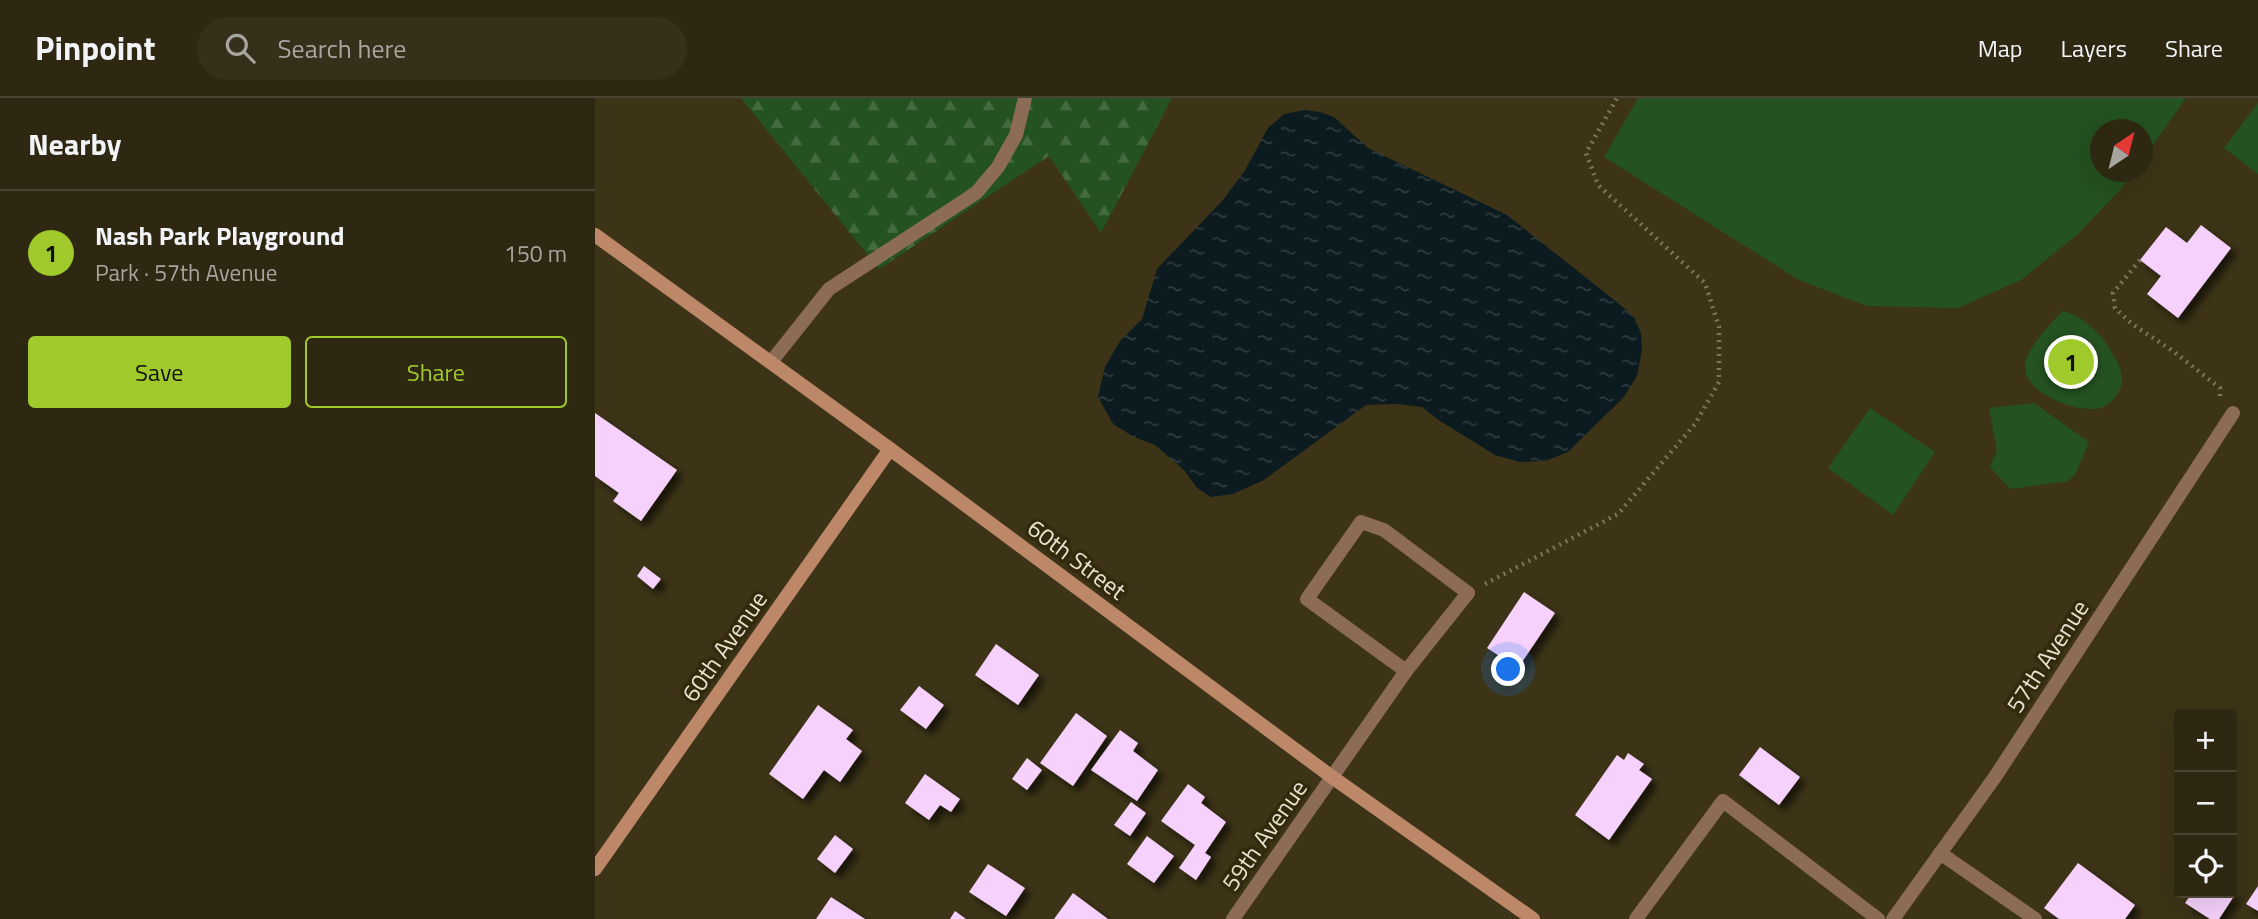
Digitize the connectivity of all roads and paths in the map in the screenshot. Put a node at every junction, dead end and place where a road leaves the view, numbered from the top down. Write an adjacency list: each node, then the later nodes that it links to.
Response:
1 (1025, 98): 5 (street)
2 (1617, 98): 9 (path)
3 (595, 235): 5 (street, 60th Street)
4 (2140, 260): 6 (path)
5 (771, 362): 8 (street, 60th Street)
6 (2217, 402)
7 (2233, 414): 12 (street, 57th Avenue)
8 (890, 449): 11 (street, 60th Street); 13 (street, 60th Avenue)
9 (1468, 593): 10 (street, 59th Avenue); 10 (street)
10 (1406, 671): 11 (street, 59th Avenue)
11 (1332, 777): 14 (street, 59th Avenue); 15 (street, 60th Street)
12 (1940, 853): 18 (street, 57th Avenue); 19 (street)
13 (595, 869)
14 (1233, 919)
15 (1533, 919)
16 (1636, 919): 17 (street)
17 (1878, 919)
18 (1893, 919)
19 (2035, 919)

